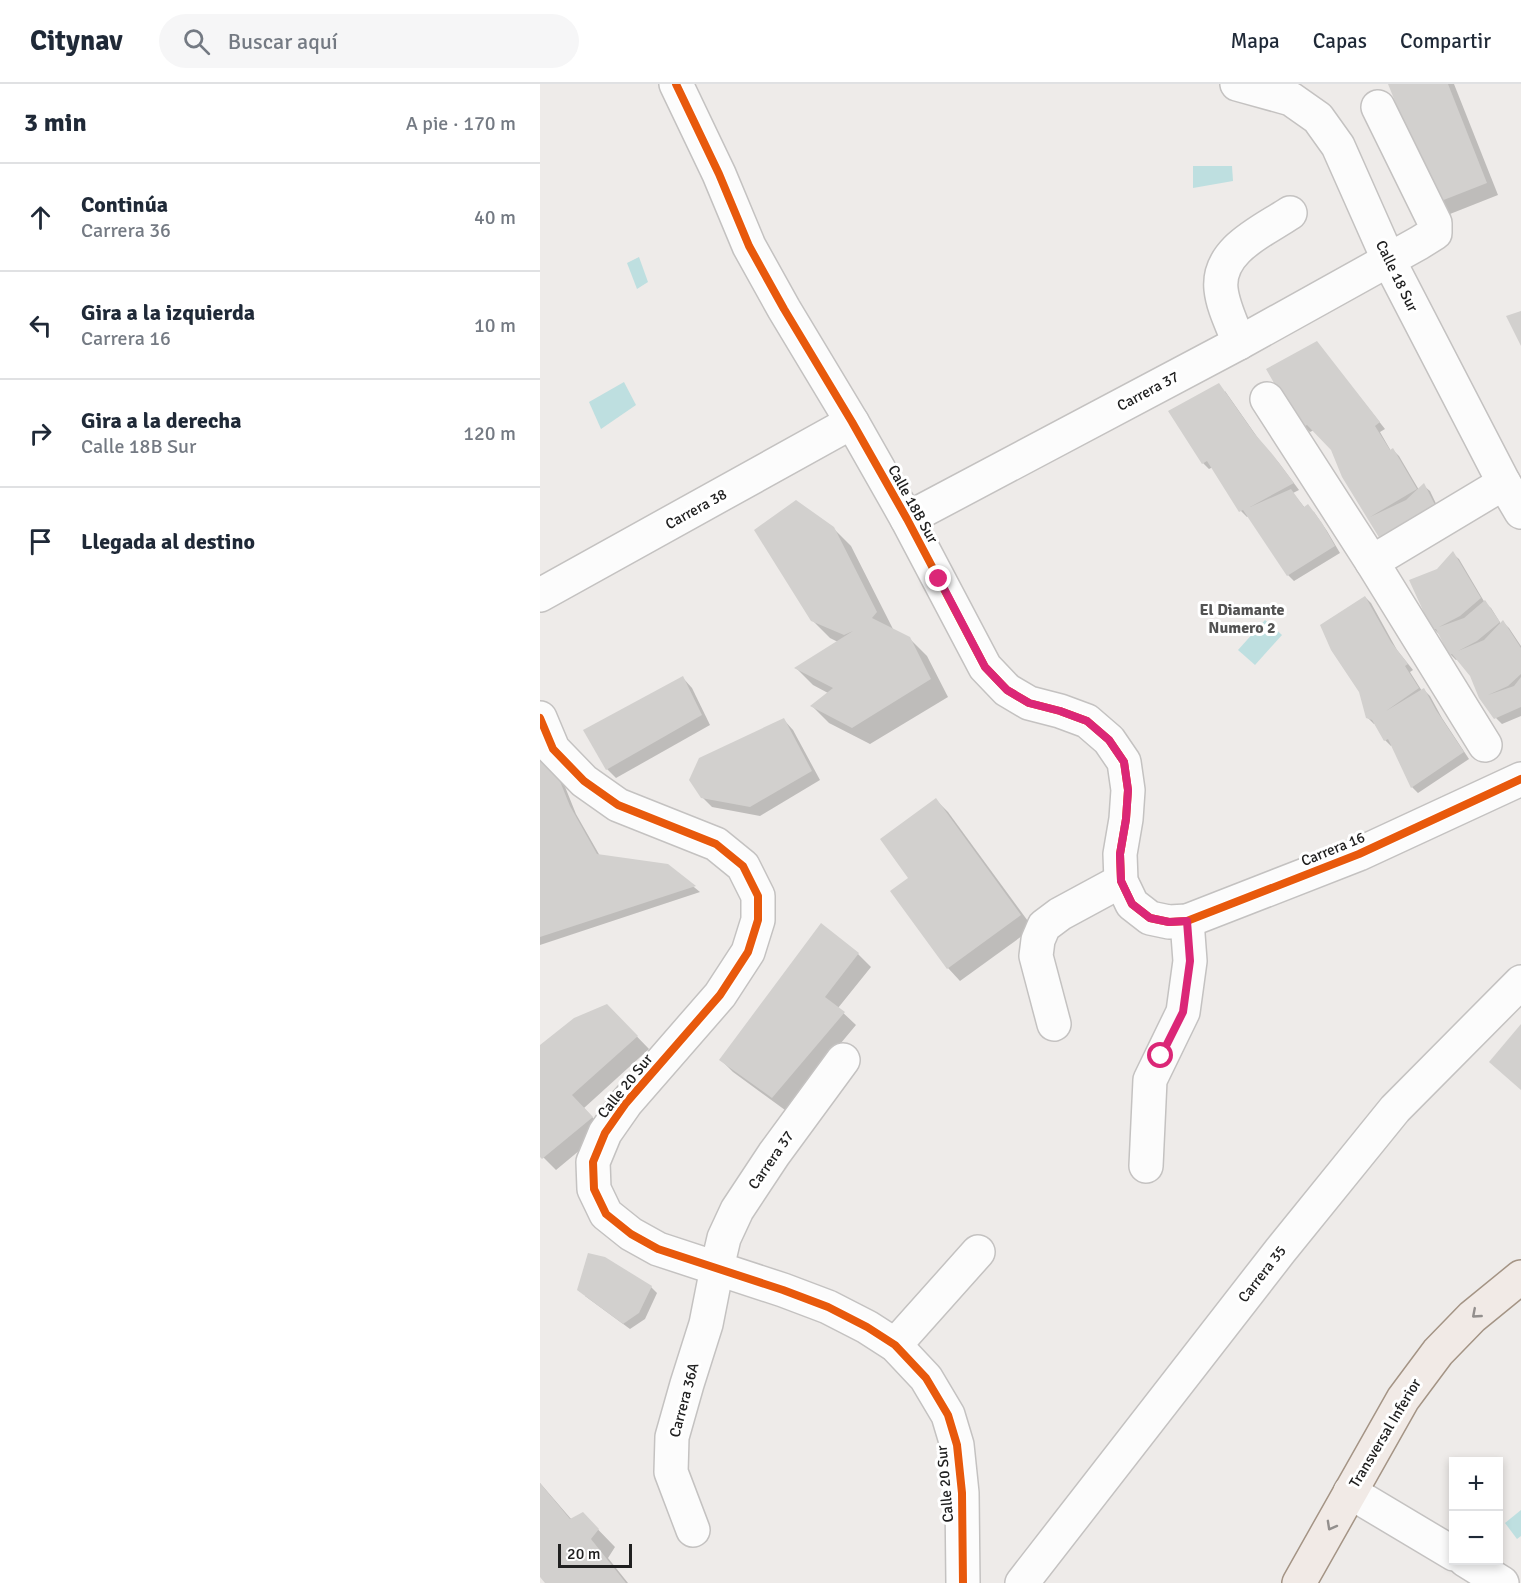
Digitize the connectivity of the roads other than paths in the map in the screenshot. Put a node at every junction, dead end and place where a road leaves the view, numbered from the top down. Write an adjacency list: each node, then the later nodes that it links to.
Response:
1 (676, 84): 8 (street, Calle 18B Sur)
2 (1254, 86): 5 (street, Calle 18 Sur)
3 (1378, 107): 5 (street, Carrera 37)
4 (1290, 213): 6 (street)
5 (1389, 261): 6 (street, Carrera 37); 9 (street, Calle 18 Sur)
6 (1239, 343): 11 (street, Carrera 37)
7 (1267, 399): 12 (street)
8 (852, 422): 11 (street, Calle 18B Sur); 13 (street, Carrera 38)
9 (1504, 483): 10 (street, Calle 18 Sur); 12 (street)
10 (1521, 512)
11 (907, 519): 17 (street, Calle 18B Sur)
12 (1372, 562): 15 (street)
13 (540, 595)
14 (540, 718): 25 (street, Calle 20 Sur)
15 (1485, 745)
16 (1521, 779): 19 (street, Carrera 16)
17 (1121, 881): 18 (street, Calle 18B Sur); 21 (street)
18 (1150, 918): 19 (street, Carrera 16)
19 (1187, 921): 23 (street)
20 (1521, 982): 33 (street, Carrera 35)
21 (1054, 1024)
22 (843, 1060): 25 (street, Carrera 37)
23 (1146, 1166)
24 (978, 1252): 27 (street)
25 (717, 1268): 27 (street, Calle 20 Sur); 29 (street, Carrera 36A)
26 (1521, 1277): 28 (main road, Transversal Inferior, one-way to 28)
27 (895, 1345): 32 (street, Calle 20 Sur)
28 (1350, 1492): 30 (street); 34 (main road, Transversal Inferior, one-way to 34)
29 (693, 1530)
30 (1449, 1551)
31 (1473, 1565): 35 (street)
32 (963, 1583)
33 (1022, 1583)
34 (1299, 1583)
35 (1503, 1583)

